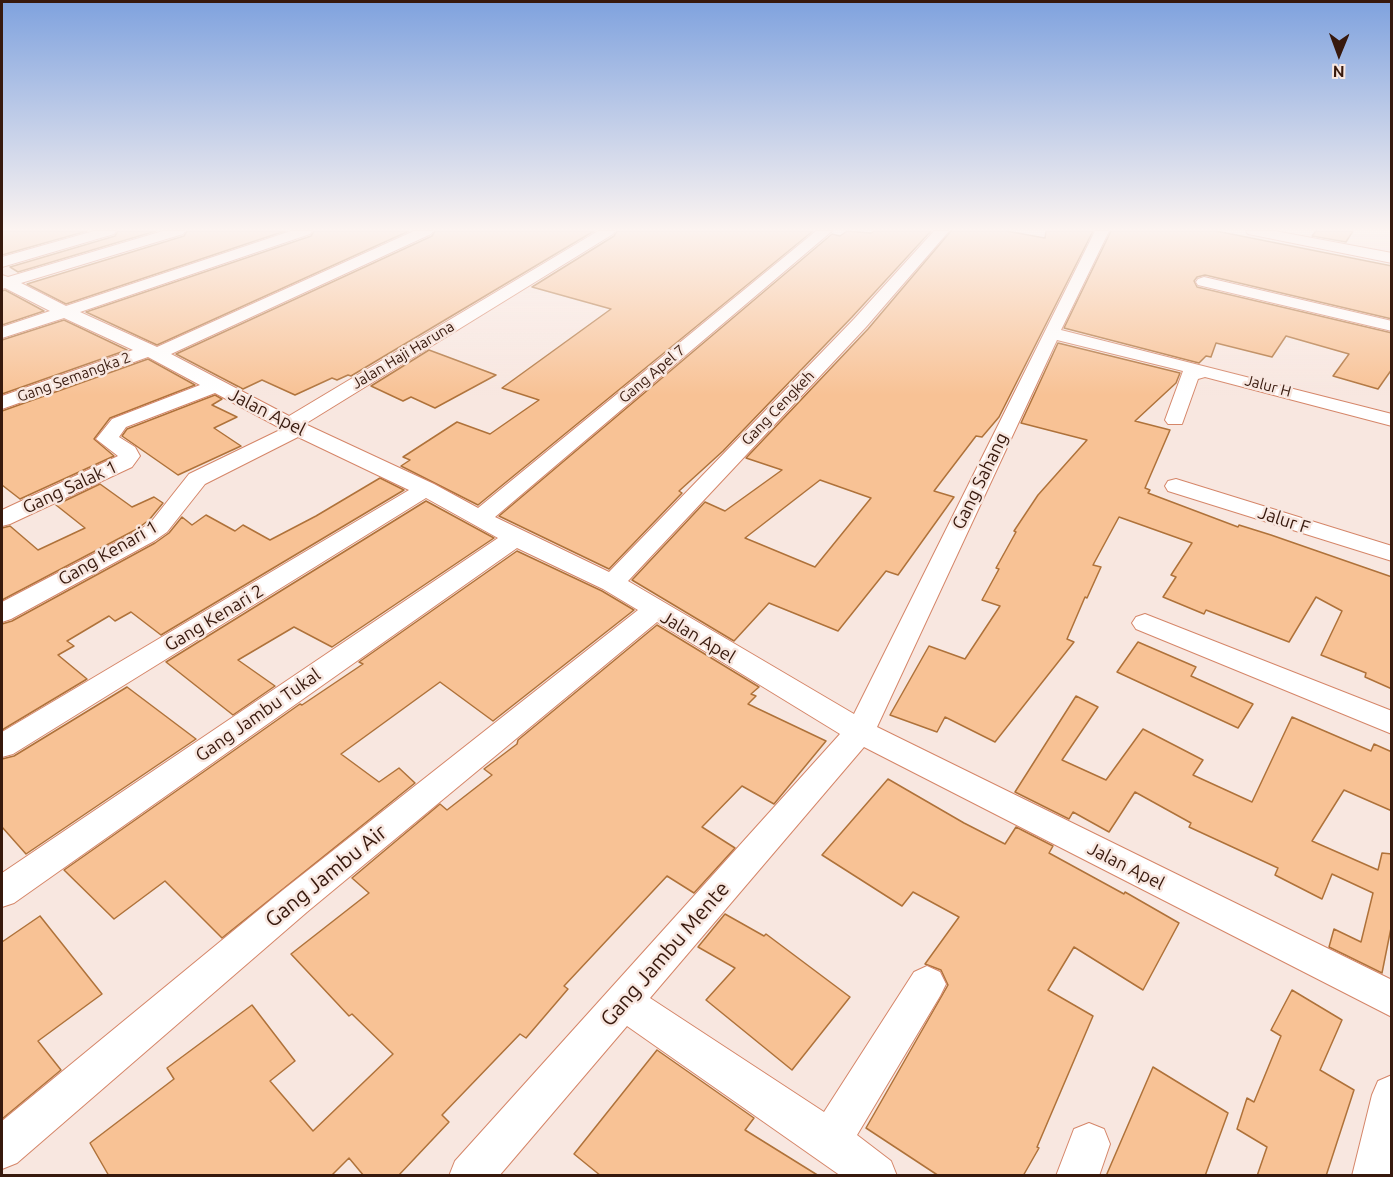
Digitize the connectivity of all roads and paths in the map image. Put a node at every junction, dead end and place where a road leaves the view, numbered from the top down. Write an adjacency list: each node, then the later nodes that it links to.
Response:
1 (19, 286): 9 (street, Jalan Apel)
2 (142, 286): 9 (street)
3 (303, 286): 13 (street, Gang Semangka 2)
4 (520, 286): 19 (street, Jalan Haji Haruna)
5 (754, 286): 22 (street, Gang Apel 7)
6 (893, 286): 26 (street, Gang Cengkeh)
7 (1075, 286): 12 (street, Gang Sahang)
8 (1221, 286): 10 (street)
9 (65, 312): 11 (street); 13 (street, Jalan Apel)
10 (1392, 326)
11 (2, 333)
12 (1051, 333): 14 (street, Jalur H); 31 (street, Gang Sahang)
13 (152, 353): 15 (street, Jalan Apel); 16 (street, Gang Semangka 2)
14 (1205, 371): 17 (street); 18 (street, Jalur H)
15 (215, 386): 19 (street, Jalan Apel); 23 (street, Gang Salak 1)
16 (2, 403)
17 (1175, 420)
18 (1392, 420)
19 (294, 426): 21 (street, Jalan Apel); 28 (street, Gang Kenari 1)
20 (1176, 486): 25 (street, Jalur F)
21 (426, 489): 22 (street, Jalan Apel); 32 (street, Gang Kenari 2)
22 (480, 518): 24 (street, Jalan Apel)
23 (2, 519)
24 (515, 538): 26 (street, Jalan Apel); 33 (street, Gang Jambu Tukal)
25 (1392, 554)
26 (612, 584): 27 (street, Jalan Apel)
27 (654, 611): 31 (street, Jalan Apel); 39 (street, Gang Jambu Air)
28 (2, 613)
29 (1146, 623): 30 (street)
30 (1392, 723)
31 (860, 732): 35 (street, Jalan Apel); 36 (street, Gang Jambu Mente)
32 (2, 746)
33 (2, 892)
34 (927, 984): 38 (street)
35 (1392, 999)
36 (624, 1002): 38 (street); 40 (street, Gang Jambu Mente)
37 (1392, 1095): 42 (street)
38 (830, 1141): 41 (street)
39 (2, 1148)
40 (470, 1176)
41 (876, 1176)
42 (1373, 1176)

